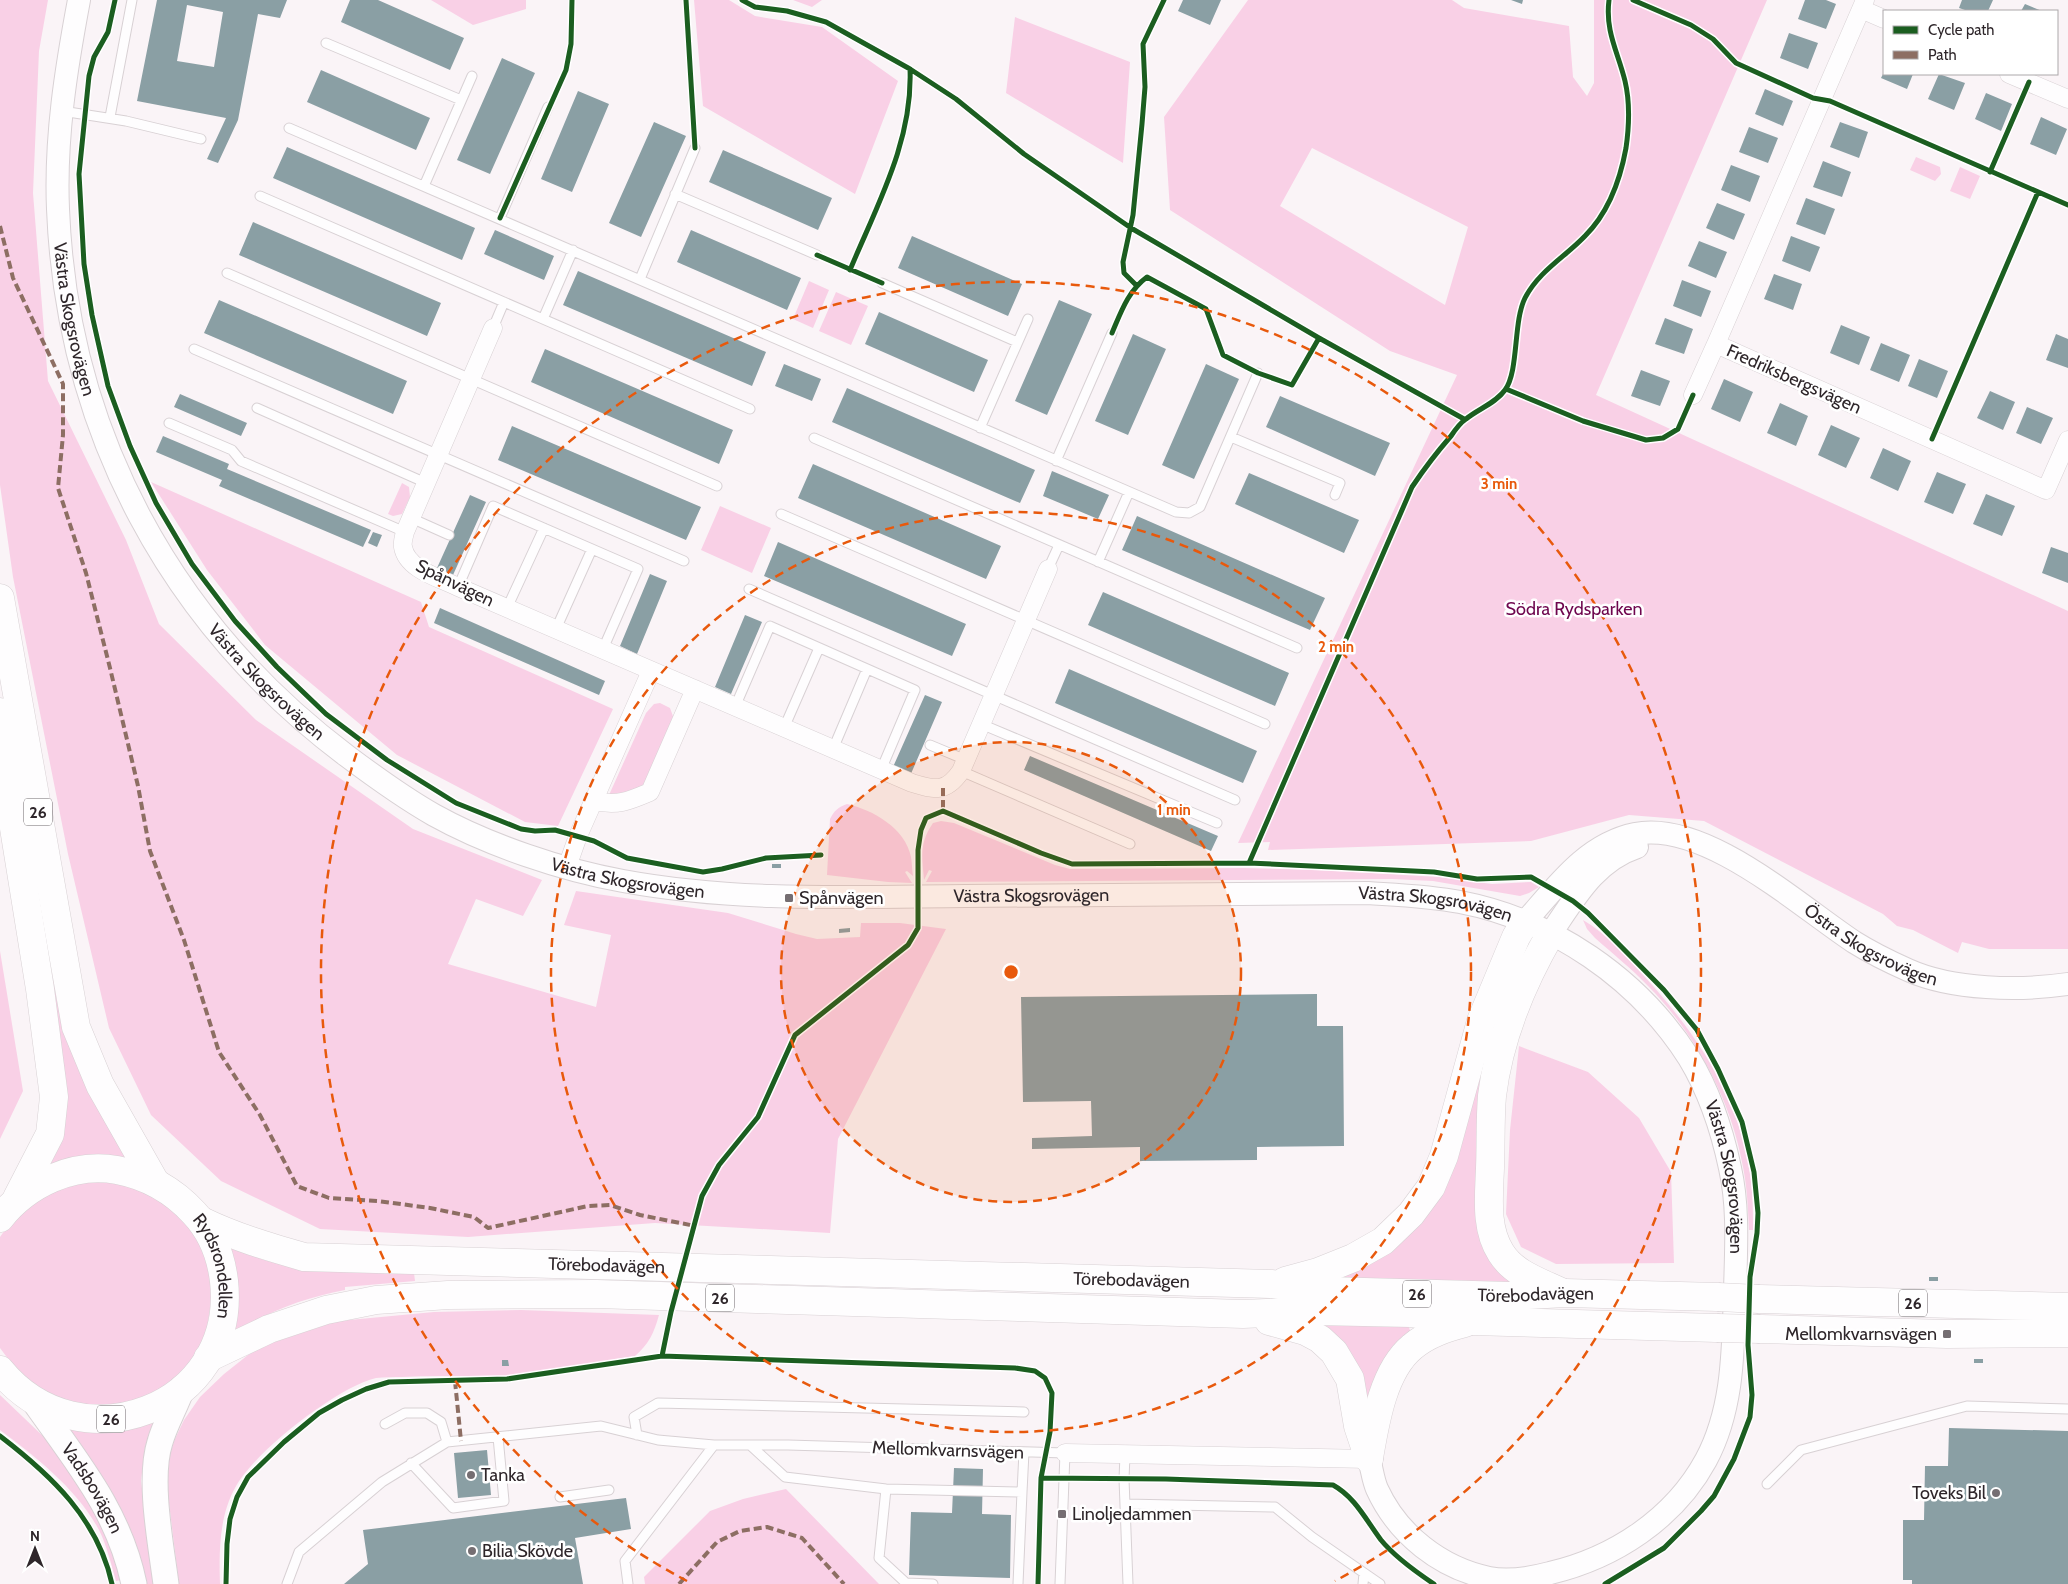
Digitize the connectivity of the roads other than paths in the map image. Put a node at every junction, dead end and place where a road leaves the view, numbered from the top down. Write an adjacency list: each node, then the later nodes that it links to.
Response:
1 (79, 0): 11 (street, Västra Skogsrovägen)
2 (132, 0): 12 (lane)
3 (1863, 4): 4 (street, Fredriksbergsvägen); 31 (street, Fredriksbergsvägen)
4 (1883, 18)
5 (326, 43): 9 (lane)
6 (2011, 75): 8 (street)
7 (472, 76): 9 (lane)
8 (2068, 99)
9 (461, 100): 16 (lane)
10 (548, 108): 19 (lane)
11 (62, 111): 12 (lane); 85 (street, Västra Skogsrovägen)
12 (110, 117): 14 (lane)
13 (289, 128): 16 (lane)
14 (201, 139)
15 (695, 148): 17 (lane)
16 (424, 186): 19 (lane)
17 (675, 194): 21 (lane); 23 (lane)
18 (260, 196): 25 (lane)
19 (500, 218): 20 (lane)
20 (573, 250): 23 (lane); 26 (lane)
21 (817, 255)
22 (227, 273): 34 (lane)
23 (640, 279): 39 (lane)
24 (882, 283): 30 (lane)
25 (504, 302): 26 (lane); 28 (lane)
26 (543, 319): 37 (lane)
27 (1028, 319): 30 (lane)
28 (493, 328): 34 (street)
29 (1112, 333): 44 (lane)
30 (1017, 342): 39 (lane)
31 (1716, 344): 35 (street); 42 (street, Fredriksbergsvägen)
32 (194, 348): 43 (lane)
33 (1258, 373): 40 (lane)
34 (470, 379): 43 (street); 46 (lane)
35 (1693, 395)
36 (257, 408): 45 (lane)
37 (750, 409)
38 (169, 423): 50 (lane)
39 (980, 428): 44 (lane)
40 (1231, 437): 47 (lane); 48 (lane)
41 (814, 438): 53 (lane)
42 (2068, 440)
43 (438, 454): 45 (street); 55 (lane)
44 (1056, 461): 47 (lane)
45 (426, 483): 50 (street)
46 (717, 486)
47 (1129, 492): 56 (lane)
48 (1335, 496)
49 (781, 514): 62 (lane)
50 (408, 525): 52 (lane); 58 (street, Spånvägen)
51 (544, 528): 54 (lane); 58 (lane); 61 (lane)
52 (449, 535)
53 (1058, 545): 56 (lane); 57 (lane)
54 (592, 549): 63 (lane); 66 (lane)
55 (684, 561)
56 (1098, 562): 65 (lane)
57 (1048, 569): 62 (street, Spånvägen)
58 (458, 587): 61 (street, Spånvägen)
59 (749, 589): 70 (lane)
60 (0, 598): 89 (highway, 26)
61 (507, 608): 63 (street, Spånvägen)
62 (1026, 620): 70 (street, Spånvägen); 74 (lane)
63 (556, 629): 66 (street, Spånvägen)
64 (819, 648): 67 (lane); 71 (lane); 75 (lane)
65 (1297, 648)
66 (603, 650): 68 (street, Spånvägen)
67 (867, 669): 77 (lane); 79 (lane)
68 (651, 671): 69 (street, Spånvägen); 81 (street)
69 (695, 690): 71 (street, Spånvägen); 81 (street)
70 (994, 696): 73 (street, Spånvägen); 80 (lane)
71 (735, 707): 75 (street, Spånvägen)
72 (0, 712): 90 (highway, 26)
73 (982, 724): 78 (street, Spånvägen); 82 (lane)
74 (1266, 724)
75 (784, 728): 77 (street, Spånvägen)
76 (930, 745): 78 (lane)
77 (833, 749): 79 (street, Spånvägen)
78 (963, 766): 79 (street, Spånvägen); 84 (lane)
79 (881, 770)
80 (1235, 800)
81 (594, 801): 85 (street)
82 (1217, 823)
83 (1694, 841): 86 (street, Östra Skogsrovägen); 87 (street, Östra Skogsrovägen); 88 (street, Östra Skogsrovägen)
84 (1130, 844)
85 (567, 867): 86 (street, Västra Skogsrovägen)
86 (1525, 922): 87 (street, Västra Skogsrovägen); 92 (highway)
87 (1551, 933): 93 (highway); 113 (street, Västra Skogsrovägen)
88 (2068, 984)
89 (155, 1182): 90 (highway, Rydsrondellen / 26); 91 (highway, Rydsrondellen / 26)
90 (7, 1210)
91 (202, 1221): 92 (highway, Törebodavägen / 26); 98 (highway, Rydsrondellen / 26)
92 (1270, 1284): 93 (highway, Törebodavägen / 26)
93 (1565, 1293): 94 (highway, Törebodavägen / 26, bridge)
94 (2068, 1307)
95 (1243, 1314): 96 (highway, Törebodavägen / 26); 98 (highway, Törebodavägen / 26); 113 (highway)
96 (1472, 1321): 97 (highway, Törebodavägen / 26, bridge); 113 (highway)
97 (2068, 1333)
98 (208, 1358): 100 (highway, Rydsrondellen / 26)
99 (0, 1370): 101 (highway, Rydsrondellen / 26)
100 (182, 1388): 101 (highway, Rydsrondellen / 26); 123 (main road)
101 (34, 1402): 122 (main road, Vadsbovägen)
102 (2068, 1409): 115 (lane)
103 (1024, 1412): 105 (lane)
104 (385, 1424): 107 (lane)
105 (637, 1435): 106 (lane, Mellomkvarnsvägen); 108 (lane, Mellomkvarnsvägen)
106 (498, 1437): 107 (lane, Mellomkvarnsvägen); 114 (lane)
107 (447, 1442): 114 (lane)
108 (714, 1445): 109 (lane, Mellomkvarnsvägen); 125 (lane)
109 (750, 1445): 110 (lane, Mellomkvarnsvägen); 116 (lane)
110 (1024, 1452): 111 (lane, Mellomkvarnsvägen); 118 (lane)
111 (1065, 1453): 112 (street, Mellomkvarnsvägen); 128 (lane)
112 (1125, 1455): 113 (street, Mellomkvarnsvägen); 120 (lane)
113 (1369, 1459)
114 (411, 1463): 124 (lane)
115 (1767, 1484)
116 (886, 1489): 118 (lane); 126 (lane)
117 (609, 1490): 119 (lane)
118 (1022, 1492): 127 (lane)
119 (560, 1497)
120 (1125, 1504): 121 (lane); 129 (lane)
121 (1364, 1573): 130 (lane); 131 (lane)
122 (134, 1584)
123 (166, 1584)
124 (287, 1584)
125 (628, 1584)
126 (933, 1584)
127 (1018, 1584)
128 (1060, 1584)
129 (1128, 1584)
130 (1363, 1584)
131 (1380, 1584)

